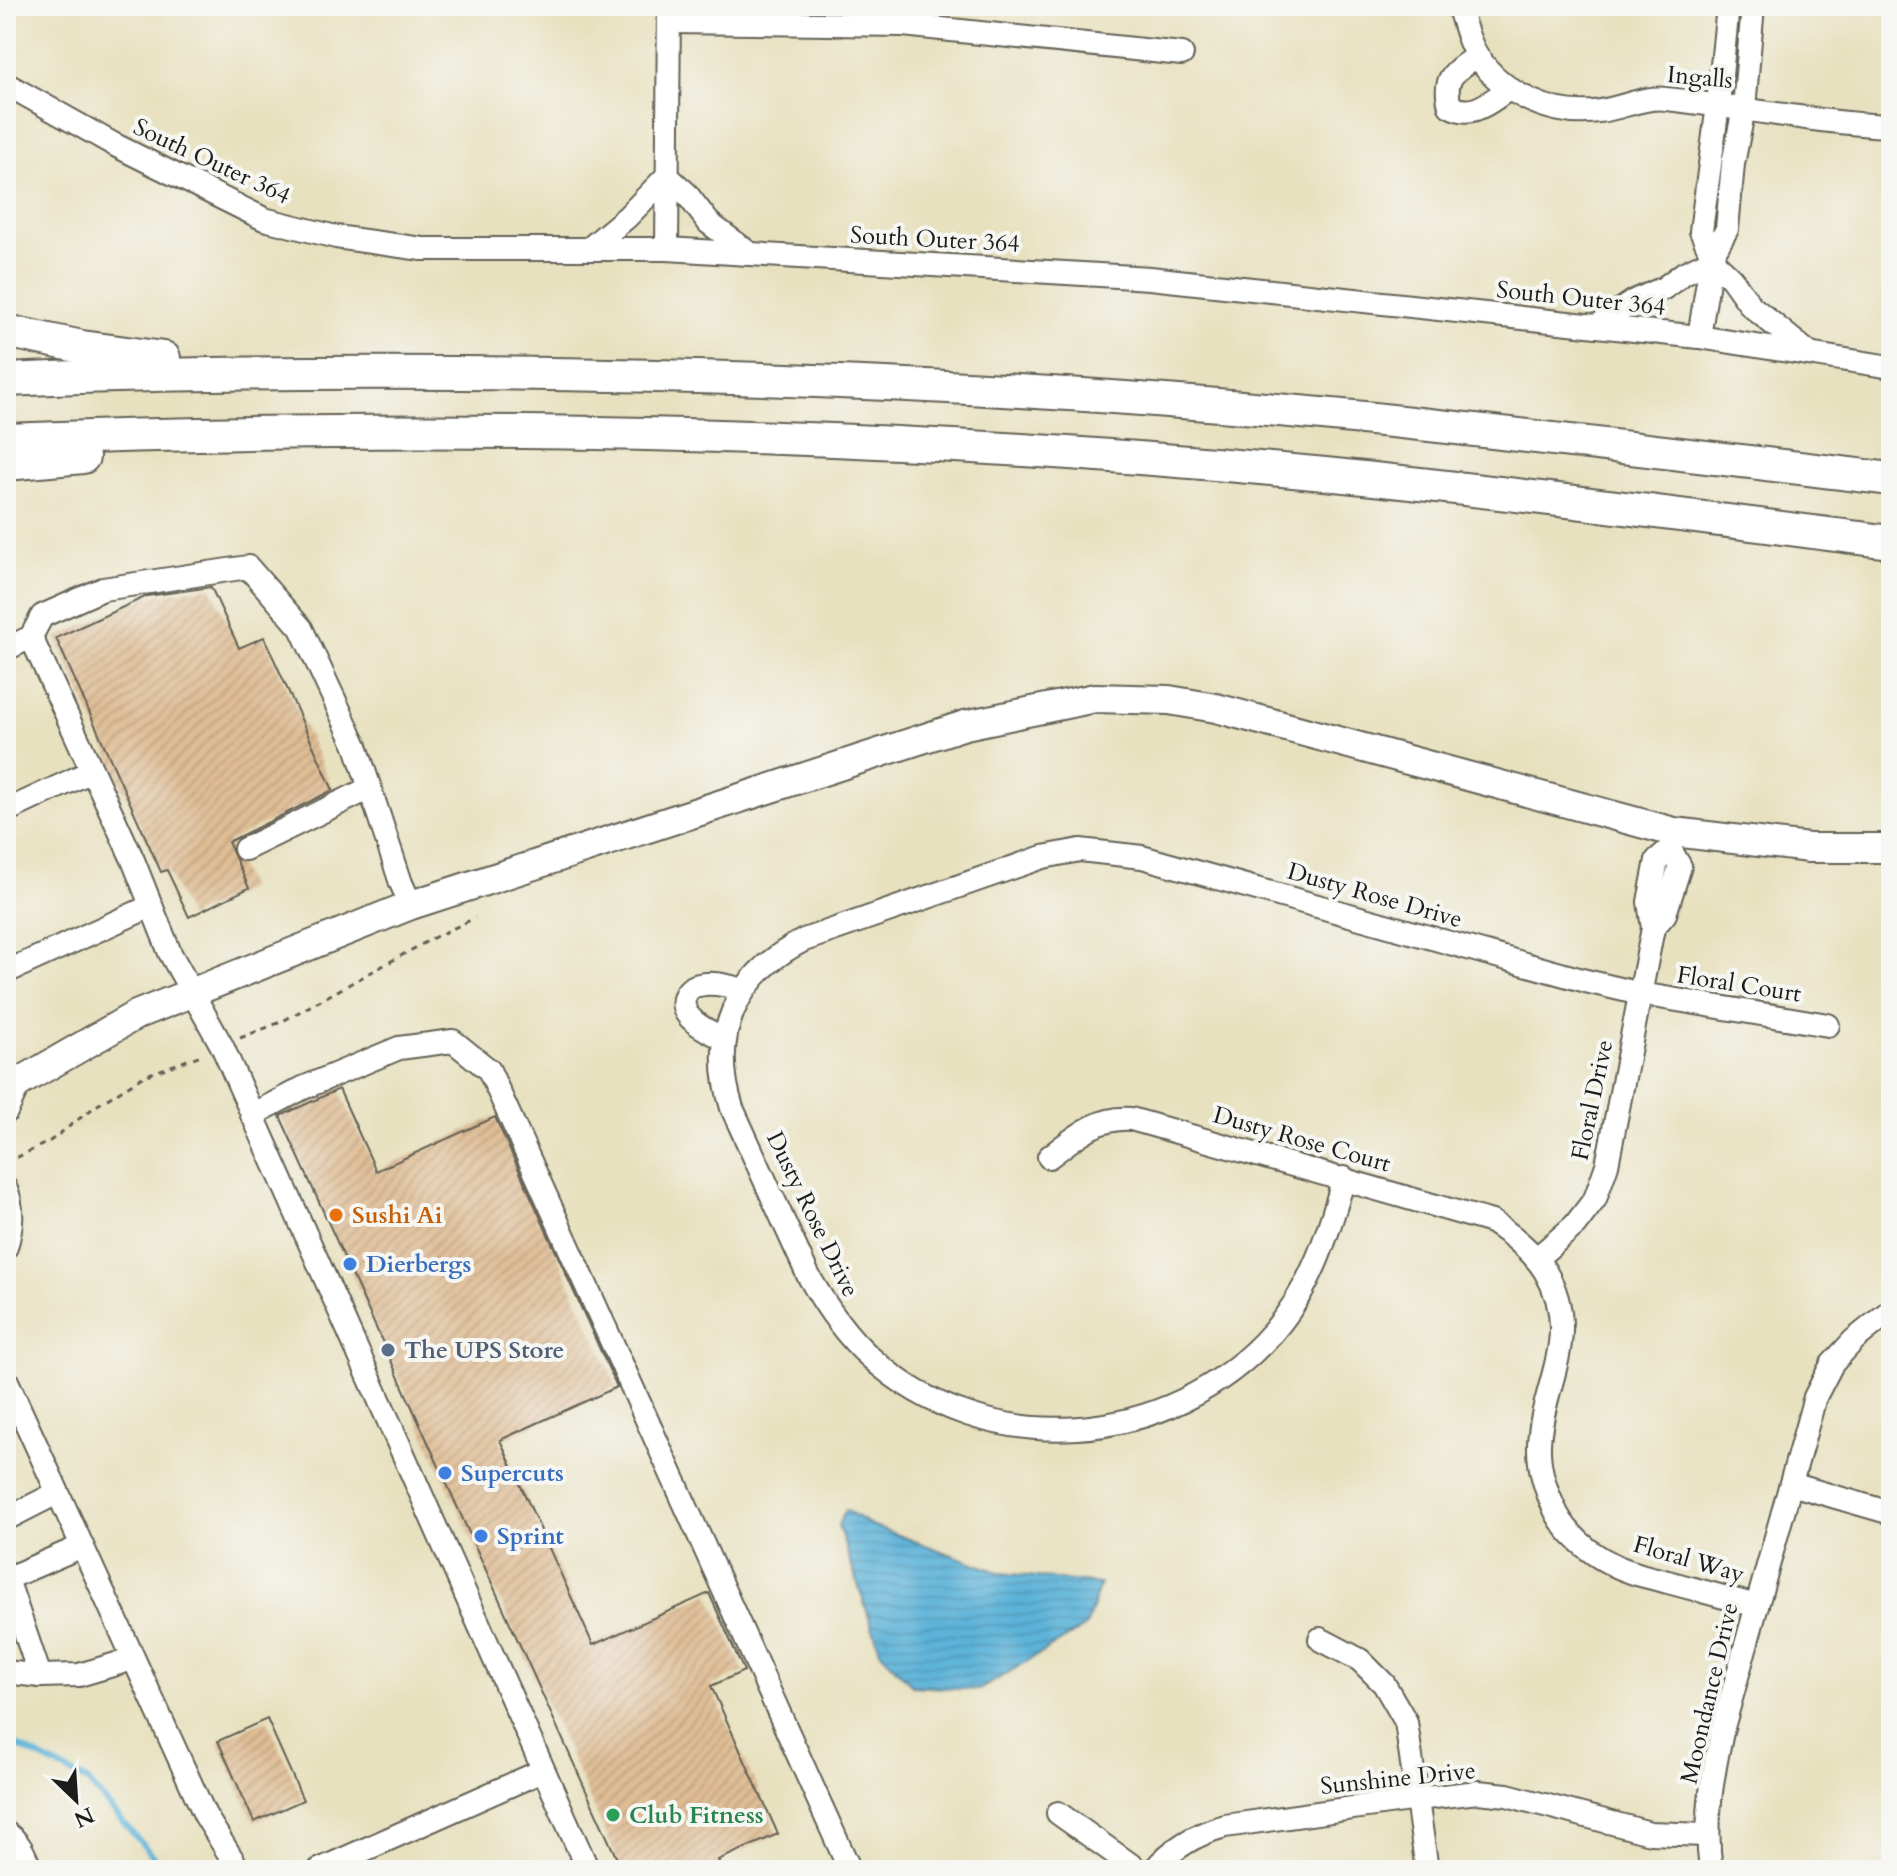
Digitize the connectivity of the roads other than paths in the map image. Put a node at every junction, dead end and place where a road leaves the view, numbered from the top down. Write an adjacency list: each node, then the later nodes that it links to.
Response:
1 (1458, 6): 7 (street, Ingalls)
2 (1728, 6): 10 (street)
3 (1753, 6): 11 (street)
4 (669, 14): 5 (street); 13 (street)
5 (904, 15): 6 (street)
6 (1182, 54)
7 (1477, 56): 9 (street, Ingalls); 9 (street)
8 (6, 84): 14 (street, South Outer 364)
9 (1509, 89): 10 (street, Ingalls)
10 (1718, 105): 11 (street, Ingalls); 17 (street)
11 (1744, 108): 12 (street, Ingalls); 17 (street)
12 (1891, 126)
13 (667, 176): 14 (street); 15 (street); 16 (street)
14 (590, 248): 15 (street, South Outer 364)
15 (667, 249): 16 (street, South Outer 364)
16 (750, 254): 18 (street, South Outer 364)
17 (1712, 258): 18 (street); 20 (street); 21 (street)
18 (1597, 326): 20 (street, South Outer 364)
19 (6, 331): 23 (highway)
20 (1699, 337): 21 (street, South Outer 364)
21 (1811, 355): 22 (street, South Outer 364)
22 (1891, 367)
23 (238, 372): 24 (highway); 28 (highway)
24 (6, 380)
25 (328, 432): 26 (highway); 27 (highway); 29 (highway)
26 (6, 440)
27 (6, 464)
28 (1891, 479)
29 (1891, 542)
30 (31, 637): 31 (street); 32 (street); 33 (street)
31 (6, 649)
32 (92, 771): 34 (street); 39 (street)
33 (370, 788): 37 (street); 38 (street)
34 (6, 811)
35 (1672, 841): 36 (main road); 38 (main road); 43 (street, Floral Drive)
36 (1891, 848)
37 (245, 849)
38 (411, 905): 42 (main road)
39 (151, 906): 40 (street); 42 (street)
40 (6, 972)
41 (744, 990): 43 (street, Dusty Rose Drive); 45 (street, Dusty Rose Drive); 45 (street)
42 (192, 991): 46 (main road); 48 (street)
43 (1641, 994): 44 (street, Floral Court); 53 (street, Floral Drive)
44 (1828, 1025)
45 (725, 1039): 50 (street, Dusty Rose Drive)
46 (11, 1082): 47 (street)
47 (6, 1112)
48 (252, 1115): 67 (street); 76 (street)
49 (1049, 1157): 50 (street, Dusty Rose Court)
50 (1344, 1178): 53 (street, Dusty Rose Court)
51 (6, 1189): 52 (street)
52 (6, 1247)
53 (1536, 1259): 62 (street, Floral Way)
54 (1891, 1310): 56 (street, Moondance Drive)
55 (9, 1394): 57 (street)
56 (1791, 1484): 59 (street); 62 (street, Moondance Drive)
57 (57, 1493): 58 (street); 60 (street)
58 (9, 1511)
59 (1891, 1513)
60 (82, 1546): 61 (street); 64 (street)
61 (6, 1579): 66 (street)
62 (1757, 1606): 71 (street, Moondance Drive)
63 (1320, 1639): 68 (street)
64 (133, 1659): 66 (street); 73 (street)
65 (6, 1672): 66 (street)
66 (40, 1676)
67 (542, 1771): 74 (street); 75 (street)
68 (1417, 1799): 71 (street, Sunshine Drive); 78 (street, Sunshine Drive); 79 (street)
69 (1058, 1813): 77 (street)
70 (6, 1833): 72 (street)
71 (1706, 1835): 80 (street, Moondance Drive)
72 (31, 1870)
73 (239, 1870)
74 (319, 1870)
75 (588, 1870)
76 (850, 1870)
77 (1138, 1870)
78 (1154, 1870)
79 (1427, 1870)
80 (1711, 1870)

